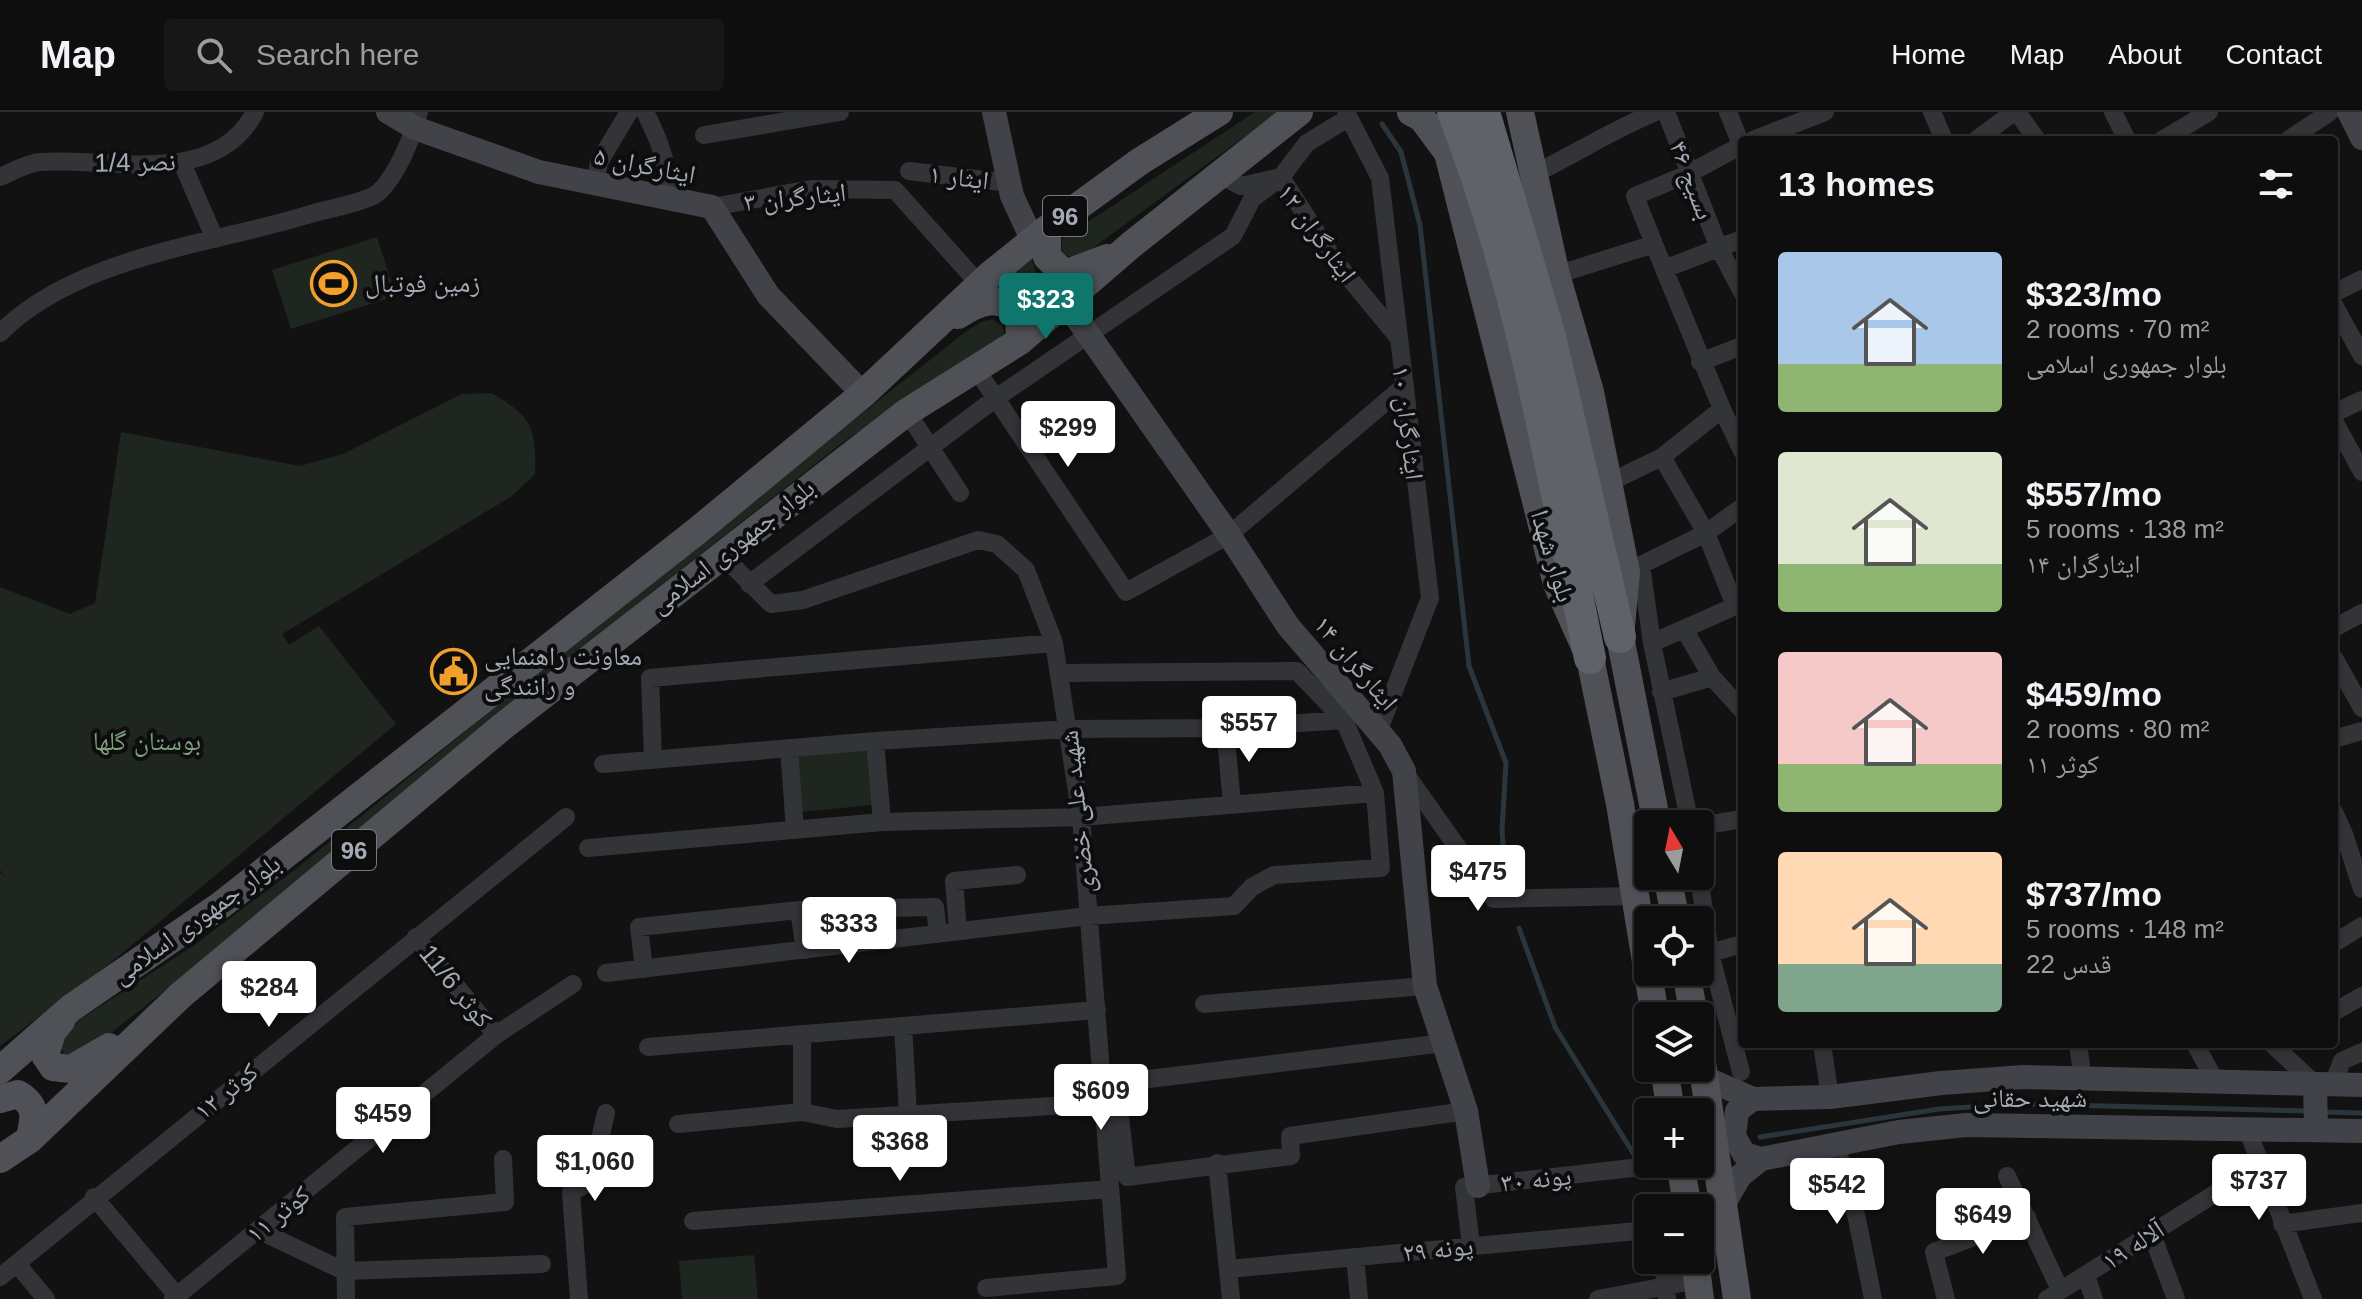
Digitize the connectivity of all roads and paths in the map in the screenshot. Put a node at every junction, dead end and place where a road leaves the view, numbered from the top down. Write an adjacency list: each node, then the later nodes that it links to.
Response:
1 (255, 112): 37 (street, نصر 1/4)
2 (388, 112): 24 (street, ایثارگران ۵)
3 (629, 112): 45 (street)
4 (645, 112): 46 (street)
5 (840, 112): 23 (street)
6 (994, 112): 44 (street)
7 (1219, 112): 48 (main road, بلوار جمهوری اسلامی / 96)
8 (1299, 112): 40 (main road, بلوار جمهوری اسلامی / 96)
9 (1484, 112): 95 (highway)
10 (1520, 112): 39 (main road)
11 (1656, 112): 25 (street)
12 (1666, 112): 41 (street, بسیج ۴۶)
13 (1728, 112): 27 (street)
14 (1825, 112): 28 (street)
15 (1932, 112): 29 (street)
16 (2016, 112): 30 (street); 31 (street)
17 (2113, 112): 32 (street)
18 (2209, 112): 33 (street)
19 (2330, 112): 34 (street)
20 (2349, 112): 35 (street)
21 (1347, 115): 43 (street); 65 (street, ایثارگران ۱۰)
22 (1433, 116): 98 (highway)
23 (778, 117): 26 (street)
24 (417, 120): 45 (street, ایثارگران ۵); 49 (street)
25 (1612, 120): 39 (street)
26 (704, 135)
27 (1738, 136)
28 (1763, 136)
29 (1942, 136)
30 (1982, 136)
31 (2034, 136)
32 (2125, 136)
33 (2169, 136)
34 (2294, 136)
35 (2362, 138)
36 (1738, 148): 41 (street)
37 (182, 163): 42 (street, نصر 1/4); 49 (street)
38 (909, 171): 44 (street, ایثار ۱)
39 (1536, 173): 55 (main road)
40 (1218, 174): 43 (street, ایثارگران ۱۲); 52 (main road, بلوار جمهوری اسلامی / 96)
41 (1688, 174): 51 (street); 53 (street, بسیج ۴۶)
42 (0, 177)
43 (1281, 177): 63 (street); 65 (street, ایثارگران ۱۲)
44 (1010, 183): 48 (street)
45 (595, 185): 46 (street, ایثارگران ۵)
46 (668, 197): 47 (street, ایثارگران ۵)
47 (712, 207): 58 (street, ایثارگران ۳); 72 (street, ایثارگران ۵)
48 (1040, 235): 52 (main road); 58 (main road, بلوار جمهوری اسلامی / 96)
49 (215, 239): 62 (street)
50 (1738, 241): 53 (street)
51 (1654, 244): 54 (street); 55 (street)
52 (1131, 245): 60 (main road, بلوار جمهوری اسلامی / 96)
53 (1719, 248): 54 (street); 57 (street, بسیج ۴۶)
54 (1664, 269): 69 (street)
55 (1556, 275): 83 (main road)
56 (2362, 279): 59 (street)
57 (1738, 284)
58 (980, 285): 64 (main road, بلوار جمهوری اسلامی / 96)
59 (2338, 291)
60 (1067, 304): 63 (street, ایثارگران ۱۴); 66 (main road, بلوار جمهوری اسلامی / 96)
61 (2338, 312): 68 (street)
62 (0, 333)
63 (1090, 336): 73 (street); 87 (street, ایثارگران ۱۴)
64 (925, 337): 66 (main road); 72 (main road, بلوار جمهوری اسلامی / 96)
65 (1398, 337): 71 (street, ایثارگران ۱۰)
66 (1020, 341): 70 (main road, بلوار جمهوری اسلامی / 96)
67 (1738, 348): 69 (street)
68 (2362, 356)
69 (1700, 362): 75 (street)
70 (976, 369): 73 (street); 77 (main road, بلوار جمهوری اسلامی / 96)
71 (1403, 387): 87 (street); 109 (street, ایثارگران ۱۰)
72 (863, 394): 150 (main road, بلوار جمهوری اسلامی / 96)
73 (996, 398): 80 (street); 87 (street)
74 (2362, 400): 76 (street)
75 (1722, 409): 79 (street); 81 (street)
76 (2338, 411)
77 (907, 412): 80 (street); 88 (main road, بلوار جمهوری اسلامی / 96)
78 (2338, 428): 82 (street)
79 (1738, 443)
80 (930, 448): 84 (street); 90 (street)
81 (1662, 457): 83 (street); 86 (street)
82 (2362, 472)
83 (1608, 483): 89 (main road)
84 (960, 493)
85 (1738, 510): 86 (street)
86 (1706, 533): 89 (street); 91 (street)
87 (1229, 535): 109 (street, ایثارگران ۱۴)
88 (721, 554): 90 (street, شهید علی خضری); 146 (main road, بلوار جمهوری اسلامی / 96)
89 (1634, 568): 95 (main road); 97 (street)
90 (749, 584): 96 (street, شهید علی خضری)
91 (1738, 604): 94 (street)
92 (2362, 613): 93 (street)
93 (2338, 626)
94 (1684, 629): 97 (street); 101 (street)
95 (1620, 637): 118 (main road)
96 (1054, 643): 100 (street, شهید علی خضری); 113 (street)
97 (1652, 643): 102 (street)
98 (1590, 658): 130 (main road)
99 (2338, 665): 104 (street)
100 (1059, 673): 105 (street); 107 (street, شهید علی خضری)
101 (1712, 677): 102 (street); 103 (street)
102 (1661, 692): 119 (street)
103 (1738, 706)
104 (2362, 708)
105 (1344, 720): 106 (street); 116 (street)
106 (1225, 728): 107 (street); 117 (street)
107 (1068, 729): 111 (street); 121 (street, شهید علی خضری)
108 (2362, 731): 110 (street)
109 (1378, 732): 115 (street, ایثارگران ۱۴)
110 (2338, 738)
111 (875, 741): 112 (street); 123 (street)
112 (789, 748): 113 (street); 125 (street)
113 (653, 759): 114 (street)
114 (603, 764)
115 (1404, 771): 130 (street); 145 (street, ایثارگران ۱۴)
116 (1375, 793): 117 (street); 132 (street)
117 (1232, 804): 121 (street)
118 (1654, 810)
119 (1687, 810)
120 (566, 817): 136 (street, کوثر ۱۲)
121 (1081, 817): 123 (street); 132 (street, شهید علی خضری)
122 (1738, 820): 124 (street)
123 (882, 822): 125 (street)
124 (1714, 824)
125 (795, 830): 127 (street)
126 (2339, 837): 129 (street)
127 (588, 848)
128 (1017, 875): 134 (street)
129 (2362, 889)
130 (1635, 896): 148 (main road)
131 (799, 910): 135 (street); 139 (street); 142 (street)
132 (1088, 916): 134 (street); 151 (street, شهید علی خضری)
133 (2362, 926): 137 (street)
134 (958, 931): 135 (street)
135 (938, 934): 139 (street)
136 (416, 937): 155 (street, کوثر 11/6); 194 (street, کوثر ۱۲)
137 (2338, 941)
138 (1738, 945): 140 (street)
139 (805, 950): 142 (street)
140 (1714, 952)
141 (1714, 968): 164 (street)
142 (644, 969): 143 (street)
143 (606, 973)
144 (573, 984): 155 (street, کوثر ۱۱)
145 (1425, 986): 149 (street); 156 (street, ایثارگران ۱۴)
146 (181, 995): 150 (main road); 183 (main road, بلوار جمهوری اسلامی / 96)
147 (2362, 996): 152 (street)
148 (1653, 1002)
149 (1204, 1004)
150 (71, 1008): 163 (main road, بلوار جمهوری اسلامی / 96)
151 (1097, 1010): 153 (street); 174 (street, شهید علی خضری)
152 (2338, 1010)
153 (903, 1026): 154 (street); 178 (street)
154 (802, 1034): 157 (street); 176 (street)
155 (496, 1035): 200 (street, کوثر ۱۱)
156 (1444, 1043): 175 (street, ایثارگران ۱۴); 188 (street)
157 (648, 1047)
158 (1823, 1048): 171 (street)
159 (2079, 1048): 165 (street)
160 (2197, 1048): 168 (street)
161 (2277, 1048): 169 (street)
162 (2362, 1052): 169 (street)
163 (0, 1070)
164 (1741, 1072)
165 (2083, 1079): 168 (street, شهید حقانی); 171 (street, شهید حقانی)
166 (1706, 1082): 195 (main road)
167 (1714, 1082): 173 (street, شهید حقانی)
168 (2216, 1082): 169 (street, شهید حقانی)
169 (2324, 1084): 170 (street, شهید حقانی); 181 (street)
170 (2362, 1085)
171 (1830, 1097): 173 (street, شهید حقانی)
172 (0, 1099): 183 (main road)
173 (1753, 1099): 187 (street)
174 (1102, 1103): 178 (street); 193 (street, شهید علی خضری)
175 (1466, 1111): 188 (street); 192 (street, ایثارگران ۱۴)
176 (802, 1112): 178 (street); 179 (street)
177 (606, 1113): 218 (street)
178 (908, 1114)
179 (678, 1124)
180 (2247, 1129): 181 (street, شهید حقانی); 184 (street, شهید حقانی); 189 (street)
181 (2316, 1130): 182 (street, شهید حقانی)
182 (2362, 1131)
183 (30, 1139): 185 (main road, بلوار جمهوری اسلامی / 96)
184 (1836, 1144): 187 (street, شهید حقانی); 223 (street)
185 (0, 1159)
186 (503, 1159): 208 (street)
187 (1761, 1159): 195 (street)
188 (1217, 1163): 207 (street)
189 (2258, 1163): 199 (street); 202 (street, آلاله ۱۹)
190 (1634, 1168): 192 (street, پونه ۳۰)
191 (2007, 1176): 197 (street)
192 (1478, 1186): 203 (street, پونه ۳۰)
193 (1110, 1189): 198 (street); 212 (street, شهید علی خضری)
194 (94, 1197): 205 (street, کوثر ۱۲); 215 (street)
195 (1723, 1205): 222 (main road)
196 (2362, 1213): 199 (street)
197 (2027, 1217): 214 (street); 224 (street)
198 (693, 1221)
199 (2282, 1224): 227 (street)
200 (258, 1230): 208 (street); 215 (street, کوثر ۱۱)
201 (1634, 1231): 203 (street, پونه ۲۹)
202 (2151, 1232): 209 (street, آلاله ۱۹); 226 (street)
203 (1471, 1246): 204 (street, پونه ۲۹)
204 (1355, 1257): 207 (street, پونه ۲۹); 220 (street)
205 (17, 1264): 210 (street, کوثر ۱۲); 216 (street)
206 (542, 1264): 208 (street)
207 (1228, 1269): 219 (street)
208 (344, 1271): 217 (street)
209 (2086, 1275): 214 (street, آلاله ۱۹); 225 (street)
210 (0, 1277)
211 (1698, 1280): 213 (street)
212 (986, 1288)
213 (1667, 1292): 221 (street)
214 (2054, 1294)
215 (175, 1298)
216 (46, 1299)
217 (346, 1299)
218 (579, 1299)
219 (1231, 1299)
220 (1359, 1299)
221 (1598, 1299)
222 (1737, 1299)
223 (1873, 1299)
224 (1946, 1299)
225 (2094, 1299)
226 (2176, 1299)
227 (2313, 1299)

